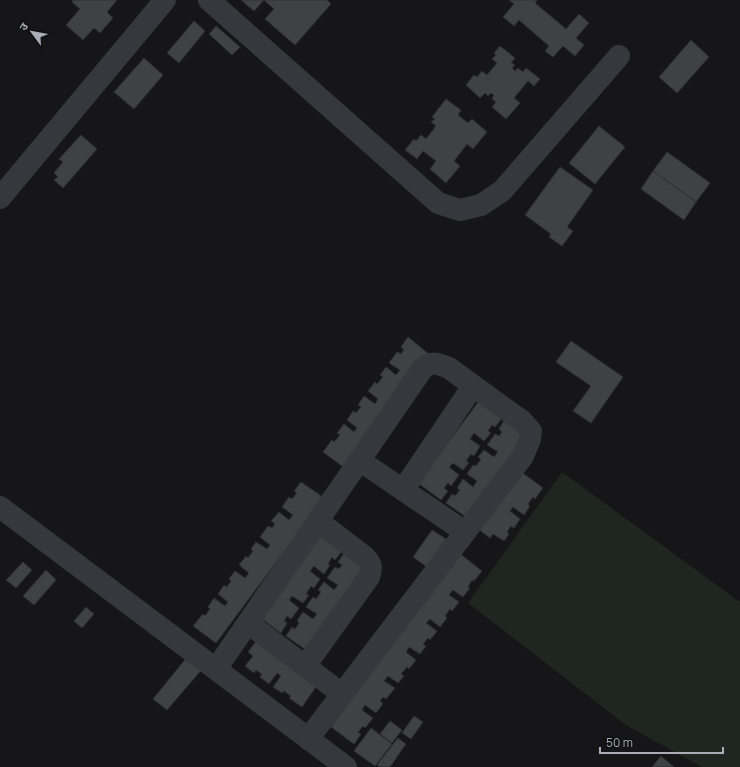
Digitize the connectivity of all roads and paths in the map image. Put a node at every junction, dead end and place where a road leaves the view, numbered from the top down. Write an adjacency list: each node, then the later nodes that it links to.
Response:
1 (165, 0): 4 (street)
2 (209, 0): 3 (street)
3 (619, 56)
4 (0, 198)
5 (473, 386): 6 (street); 7 (street); 10 (street)
6 (360, 460): 7 (street); 9 (street)
7 (403, 490): 10 (street)
8 (0, 507): 13 (street)
9 (318, 521): 11 (street); 12 (street)
10 (465, 532): 14 (street)
11 (248, 623): 12 (street); 13 (street)
12 (305, 666): 14 (street)
13 (216, 669): 15 (street)
14 (342, 694): 15 (street)
15 (308, 739): 16 (street)
16 (346, 767)

